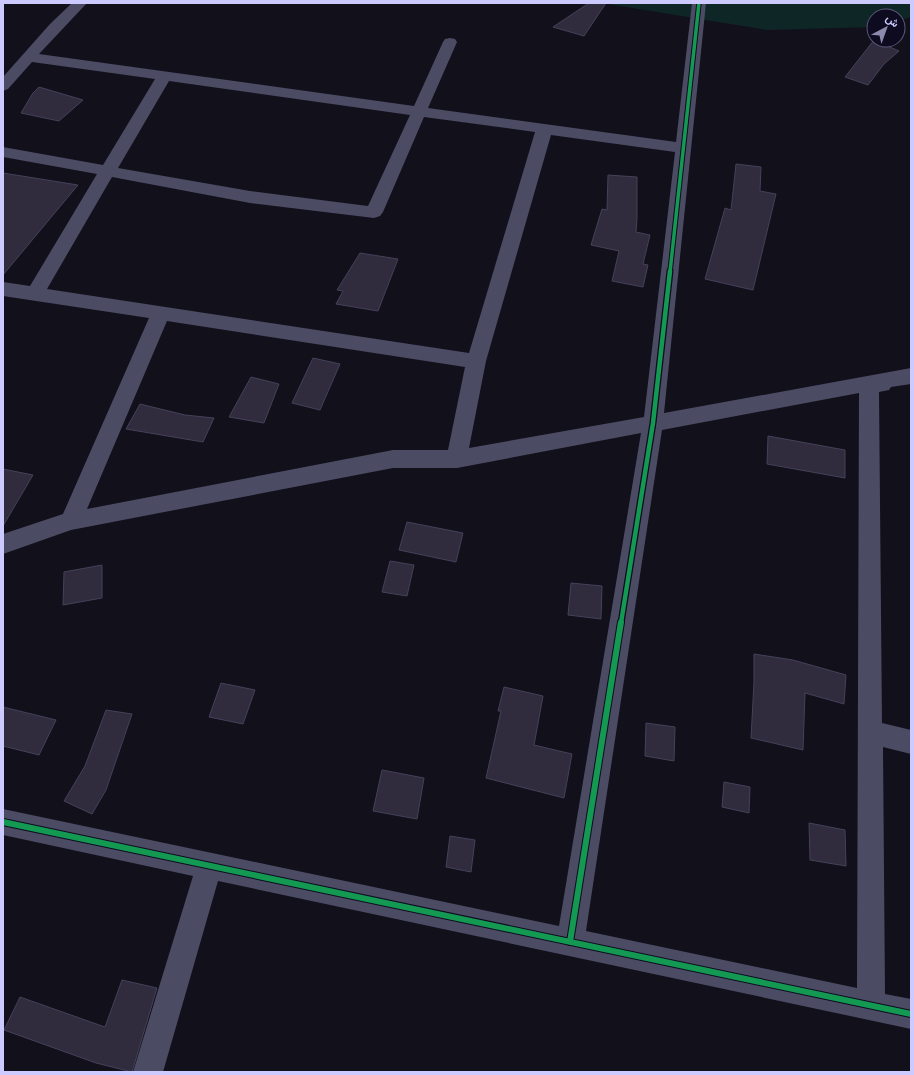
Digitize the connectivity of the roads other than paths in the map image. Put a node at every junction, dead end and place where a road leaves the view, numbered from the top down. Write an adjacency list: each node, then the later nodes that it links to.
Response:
1 (80, 3): 4 (street)
2 (699, 3): 9 (street)
3 (450, 42): 7 (street)
4 (28, 57): 5 (street); 6 (street)
5 (164, 76): 7 (street); 11 (street)
6 (3, 86)
7 (419, 112): 8 (street); 11 (street)
8 (544, 130): 9 (street); 15 (street)
9 (684, 148): 19 (street)
10 (3, 152): 11 (street)
11 (108, 171): 13 (street)
12 (3, 289): 13 (street)
13 (35, 293): 14 (street)
14 (161, 313): 15 (street); 21 (street)
15 (476, 361): 20 (street)
16 (911, 376): 17 (street)
17 (869, 383): 18 (street); 19 (street); 23 (street)
18 (911, 390)
19 (653, 423): 20 (street); 27 (street)
20 (457, 459): 21 (street)
21 (72, 521): 22 (street)
22 (3, 544)
23 (870, 732): 24 (street); 28 (street)
24 (911, 742)
25 (3, 822): 26 (street)
26 (209, 866): 27 (street); 30 (street)
27 (570, 942): 28 (street)
28 (871, 1006): 29 (street)
29 (911, 1014)
30 (148, 1072)

